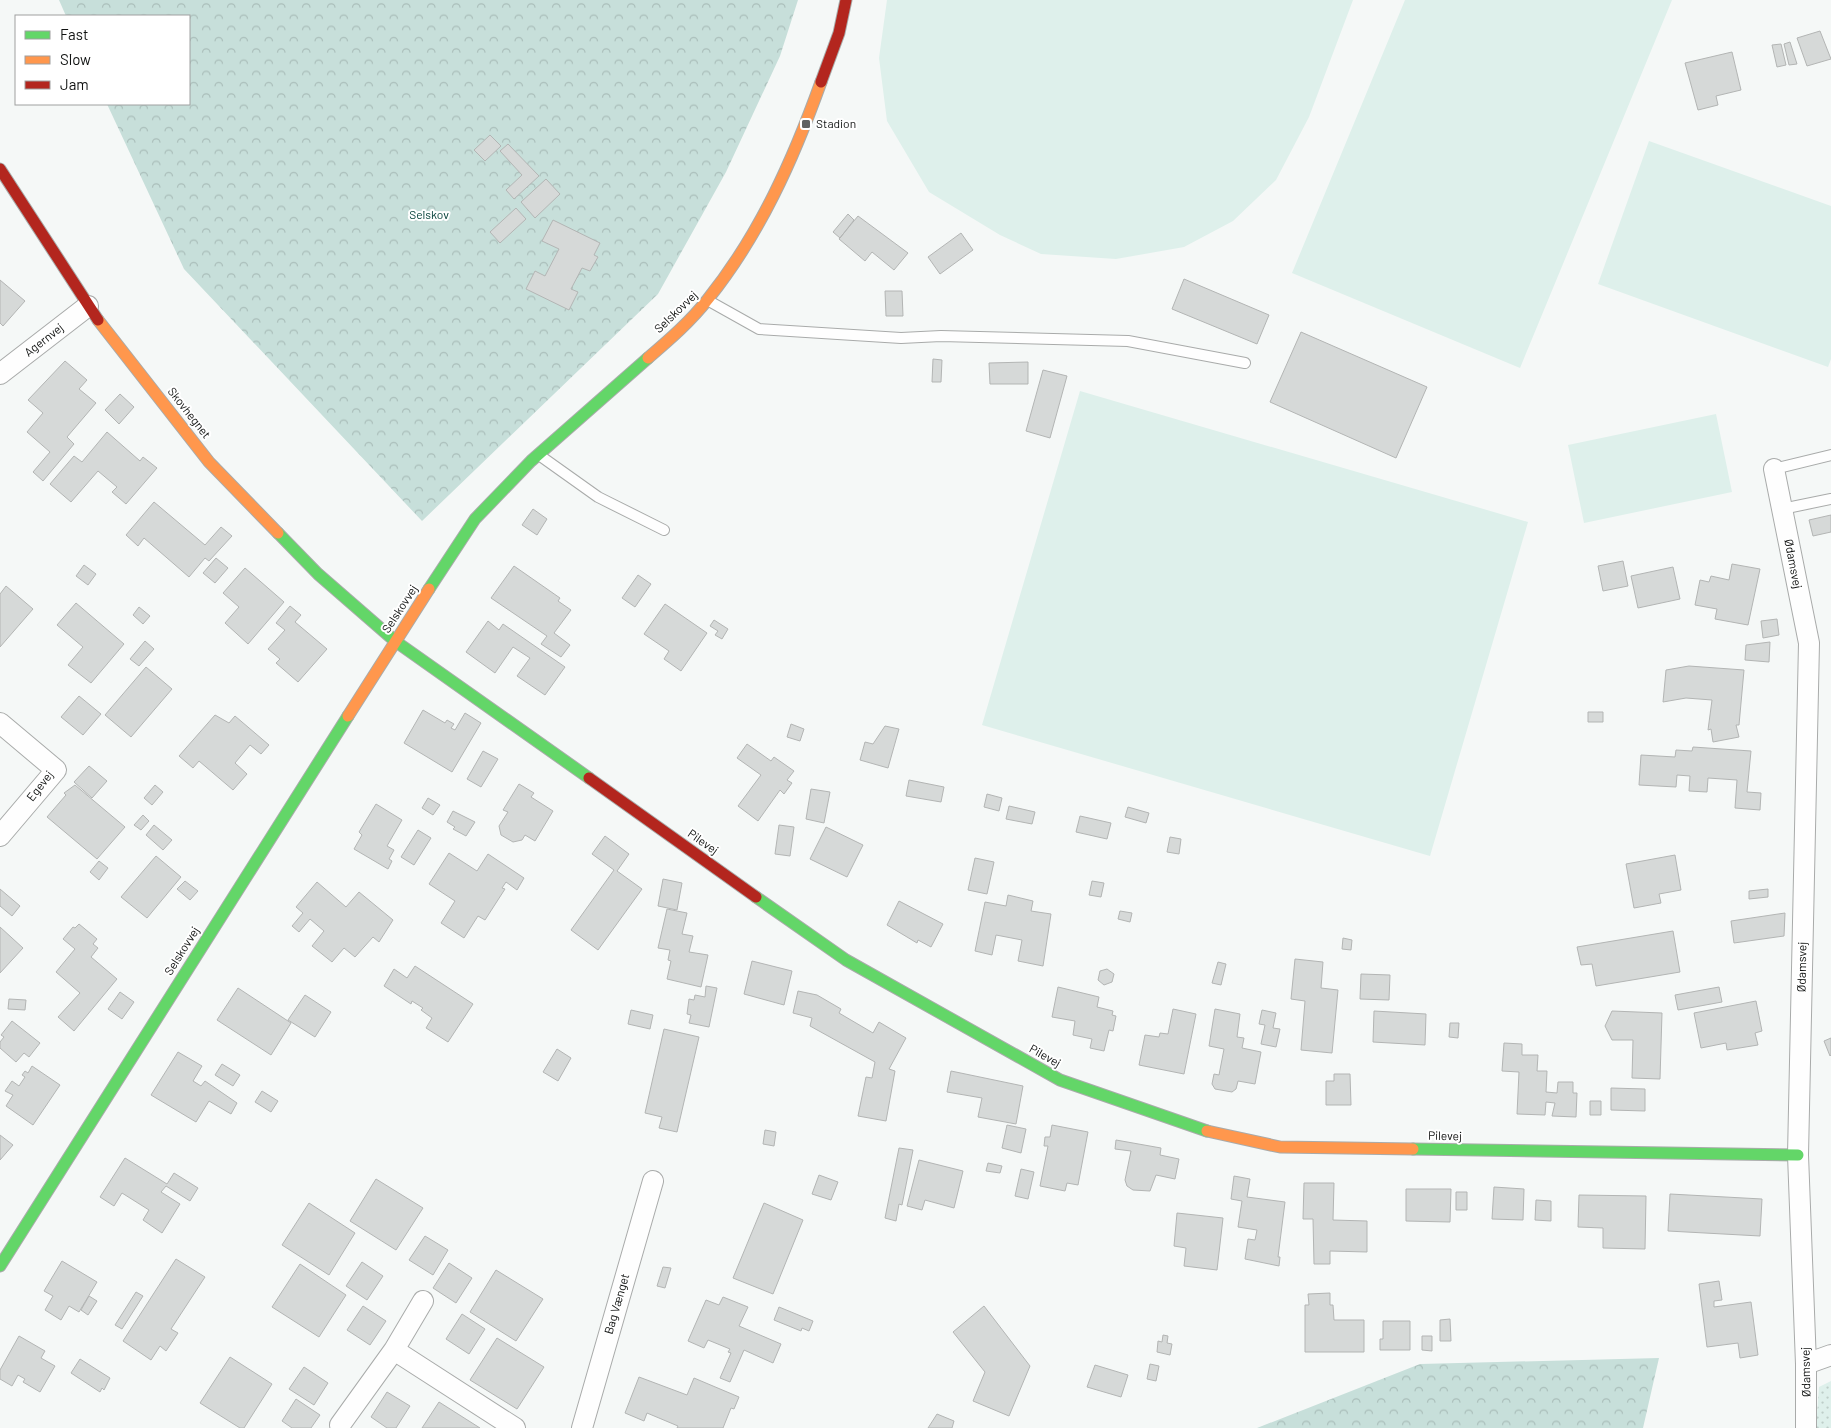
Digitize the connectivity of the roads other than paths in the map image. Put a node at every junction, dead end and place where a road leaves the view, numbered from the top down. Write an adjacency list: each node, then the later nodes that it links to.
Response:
1 (846, 0): 3 (street, Selskovvej)
2 (0, 169): 4 (street, Skovhegnet)
3 (708, 300): 5 (lane); 7 (street, Selskovvej)
4 (88, 306): 6 (street, Agernvej); 13 (street, Skovhegnet)
5 (1245, 362)
6 (0, 374)
7 (538, 454): 12 (lane); 13 (street, Selskovvej)
8 (1831, 455): 9 (lane)
9 (1774, 469): 11 (street, Ødamsvej)
10 (1831, 499): 11 (lane)
11 (1782, 510): 16 (street, Ødamsvej)
12 (664, 530)
13 (395, 640): 16 (street, Pilevej); 18 (street, Selskovvej)
14 (0, 723): 15 (street, Egevej)
15 (0, 836)
16 (1798, 1155): 22 (street, Ødamsvej)
17 (653, 1181): 25 (street, Bag Vænget)
18 (0, 1266)
19 (423, 1300): 20 (street)
20 (394, 1350): 23 (street); 24 (street)
21 (1831, 1356): 22 (street)
22 (1806, 1364): 26 (street, Ødamsvej)
23 (340, 1425)
24 (515, 1428)
25 (582, 1428)
26 (1806, 1428)

